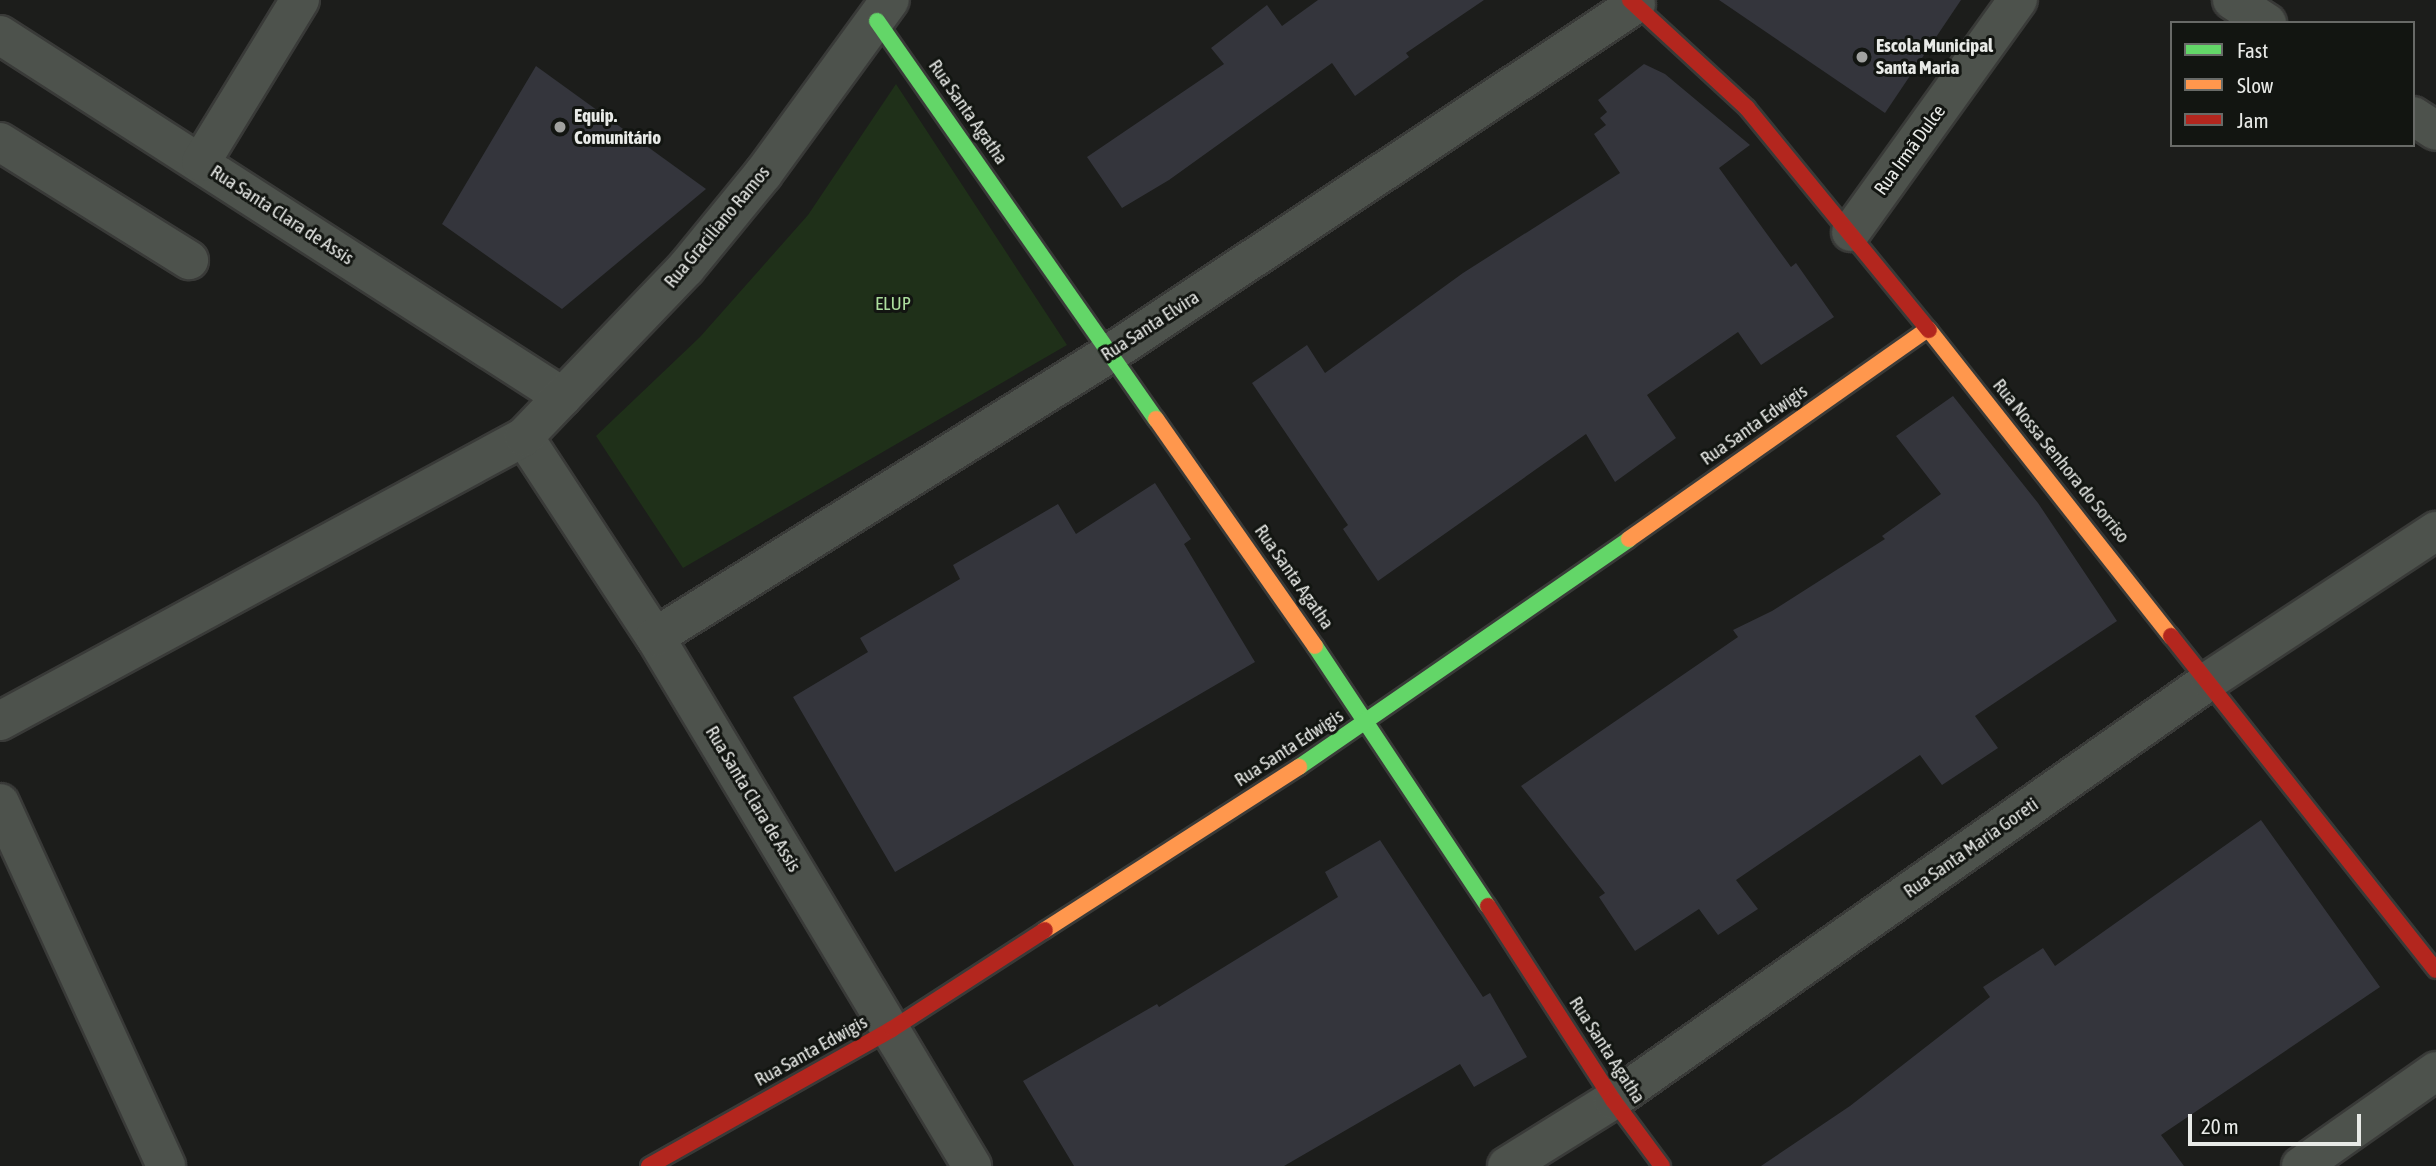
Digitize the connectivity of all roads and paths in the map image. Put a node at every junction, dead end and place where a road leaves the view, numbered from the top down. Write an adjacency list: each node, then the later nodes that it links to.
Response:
1 (300, 0): 11 (street)
2 (2018, 0): 12 (street, Rua Irmã Dulce)
3 (2232, 0): 6 (street)
4 (1633, 2): 12 (street, Rua Nossa Senhora do Sorriso); 15 (street, Rua Santa Elvira)
5 (884, 10): 15 (street, Rua Santa Agatha); 16 (street, Rua Graciliano Ramos)
6 (2264, 21)
7 (0, 35): 11 (street, Rua Santa Clara de Assis)
8 (2415, 117): 9 (street)
9 (2436, 131)
10 (0, 142): 13 (street)
11 (201, 162): 16 (street, Rua Santa Clara de Assis)
12 (1851, 232): 14 (street, Rua Nossa Senhora do Sorriso)
13 (189, 260)
14 (1928, 329): 20 (street, Rua Nossa Senhora do Sorriso); 22 (street, Rua Santa Edwigis)
15 (1112, 352): 19 (street, Rua Santa Elvira); 22 (street, Rua Santa Agatha)
16 (564, 397): 17 (street, Rua Graciliano Ramos)
17 (524, 437): 19 (street, Rua Santa Clara de Assis); 21 (street, Rua Graciliano Ramos)
18 (2436, 531): 20 (street, Rua Santa Maria Goreti)
19 (655, 636): 25 (street, Rua Santa Clara de Assis)
20 (2210, 680): 24 (street, Rua Nossa Senhora do Sorriso); 27 (street, Rua Santa Maria Goreti)
21 (0, 721)
22 (1369, 722): 25 (street, Rua Santa Edwigis); 27 (street, Rua Santa Agatha)
23 (0, 803): 28 (street)
24 (2436, 970)
25 (892, 1029): 29 (street, Rua Santa Edwigis); 30 (street, Rua Santa Clara de Assis)
26 (2436, 1071): 33 (street)
27 (1613, 1100): 31 (street, Rua Santa Maria Goreti); 32 (street, Rua Santa Agatha)
28 (166, 1166)
29 (649, 1166)
30 (972, 1166)
31 (1507, 1166)
32 (1662, 1166)
33 (2301, 1166)

